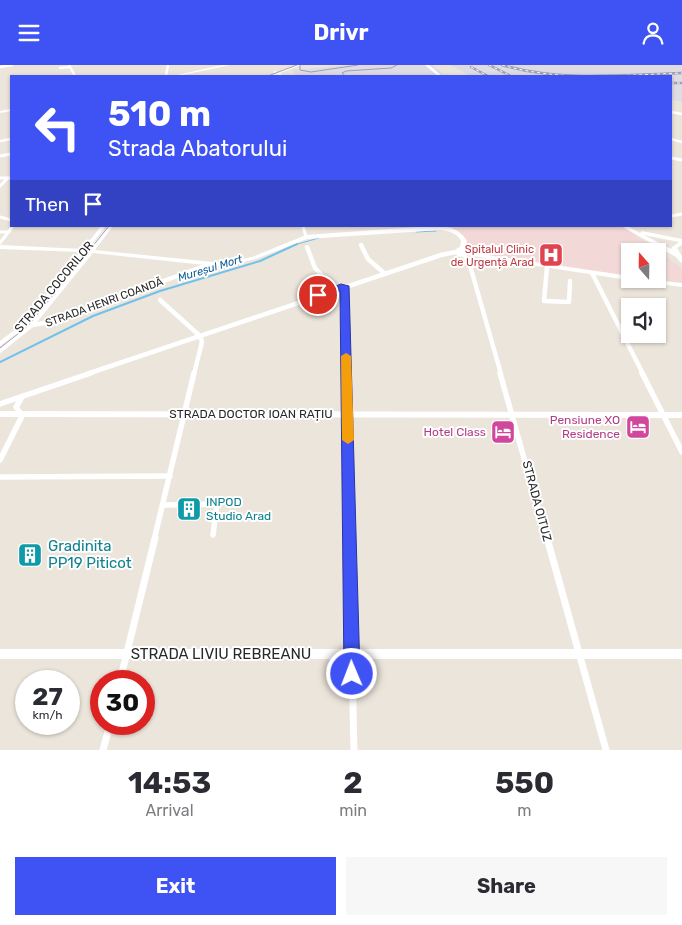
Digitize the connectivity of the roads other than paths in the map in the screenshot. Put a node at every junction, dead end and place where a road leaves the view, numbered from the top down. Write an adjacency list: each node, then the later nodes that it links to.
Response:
1 (12, 65): 7 (street)
2 (228, 65): 10 (street)
3 (294, 65): 9 (street)
4 (299, 65): 9 (street)
5 (428, 65): 11 (street)
6 (69, 66): 8 (street)
7 (0, 67)
8 (60, 68)
9 (278, 74)
10 (179, 75)
11 (439, 75)
12 (673, 140): 13 (street)
13 (682, 142)
14 (0, 178): 15 (street)
15 (9, 178): 16 (street)
16 (0, 187)
17 (12, 227): 24 (street)
18 (103, 227): 31 (street, STRADA COCORILOR)
19 (110, 227): 31 (street, STRADA COCORILOR)
20 (303, 227): 25 (street)
21 (626, 227): 22 (street)
22 (630, 230): 26 (street); 33 (street)
23 (0, 232): 24 (street)
24 (9, 232): 27 (street)
25 (306, 237): 32 (street, STRADA HENRI COANDĂ); 35 (street, STRADA HENRI COANDĂ)
26 (682, 242): 33 (street)
27 (0, 243)
28 (361, 245): 37 (street)
29 (0, 247): 31 (street)
30 (307, 247): 44 (street)
31 (88, 250): 35 (street); 46 (street, STRADA COCORILOR); 47 (street, STRADA COCORILOR)
32 (461, 252): 36 (street); 37 (street); 57 (street, STRADA OITUZ)
33 (676, 255): 34 (street)
34 (682, 261)
35 (210, 265): 47 (street, STRADA HENRI COANDĂ)
36 (547, 267): 38 (street); 40 (street)
37 (384, 273): 43 (street)
38 (592, 273): 39 (street); 58 (street)
39 (621, 277)
40 (570, 281)
41 (666, 283): 42 (street)
42 (682, 285)
43 (344, 286): 44 (street); 56 (street)
44 (335, 289): 48 (street)
45 (160, 301): 48 (street)
46 (23, 326): 47 (street, STRADA HENRI COANDĂ); 49 (street, STRADA COCORILOR)
47 (31, 326): 50 (street, STRADA COCORILOR)
48 (200, 335): 51 (street); 55 (street)
49 (0, 344)
50 (0, 351)
51 (24, 395): 52 (street); 54 (street)
52 (0, 404)
53 (0, 414): 54 (street, STRADA DOCTOR IOAN RAȚIU)
54 (22, 414): 55 (street, STRADA DOCTOR IOAN RAȚIU); 61 (street)
55 (185, 414): 56 (street, STRADA DOCTOR IOAN RAȚIU); 62 (street)
56 (347, 415): 57 (street, STRADA DOCTOR IOAN RAȚIU); 70 (street)
57 (513, 415): 58 (street, STRADA DOCTOR IOAN RAȚIU); 68 (street, STRADA OITUZ)
58 (663, 415): 59 (street, STRADA DOCTOR IOAN RAȚIU); 60 (street)
59 (682, 415)
60 (682, 451)
61 (0, 460)
62 (170, 476): 63 (street); 64 (street)
63 (0, 477)
64 (163, 505): 65 (street); 67 (street)
65 (213, 535)
66 (0, 654): 67 (street, STRADA LIVIU REBREANU)
67 (126, 654): 70 (street, STRADA LIVIU REBREANU); 71 (street)
68 (578, 654): 69 (street, STRADA LIVIU REBREANU); 70 (street, STRADA LIVIU REBREANU); 75 (street, STRADA OITUZ)
69 (682, 654)
70 (352, 655): 74 (street)
71 (122, 670)
72 (107, 735): 73 (street)
73 (103, 750)
74 (354, 750)
75 (606, 750)

